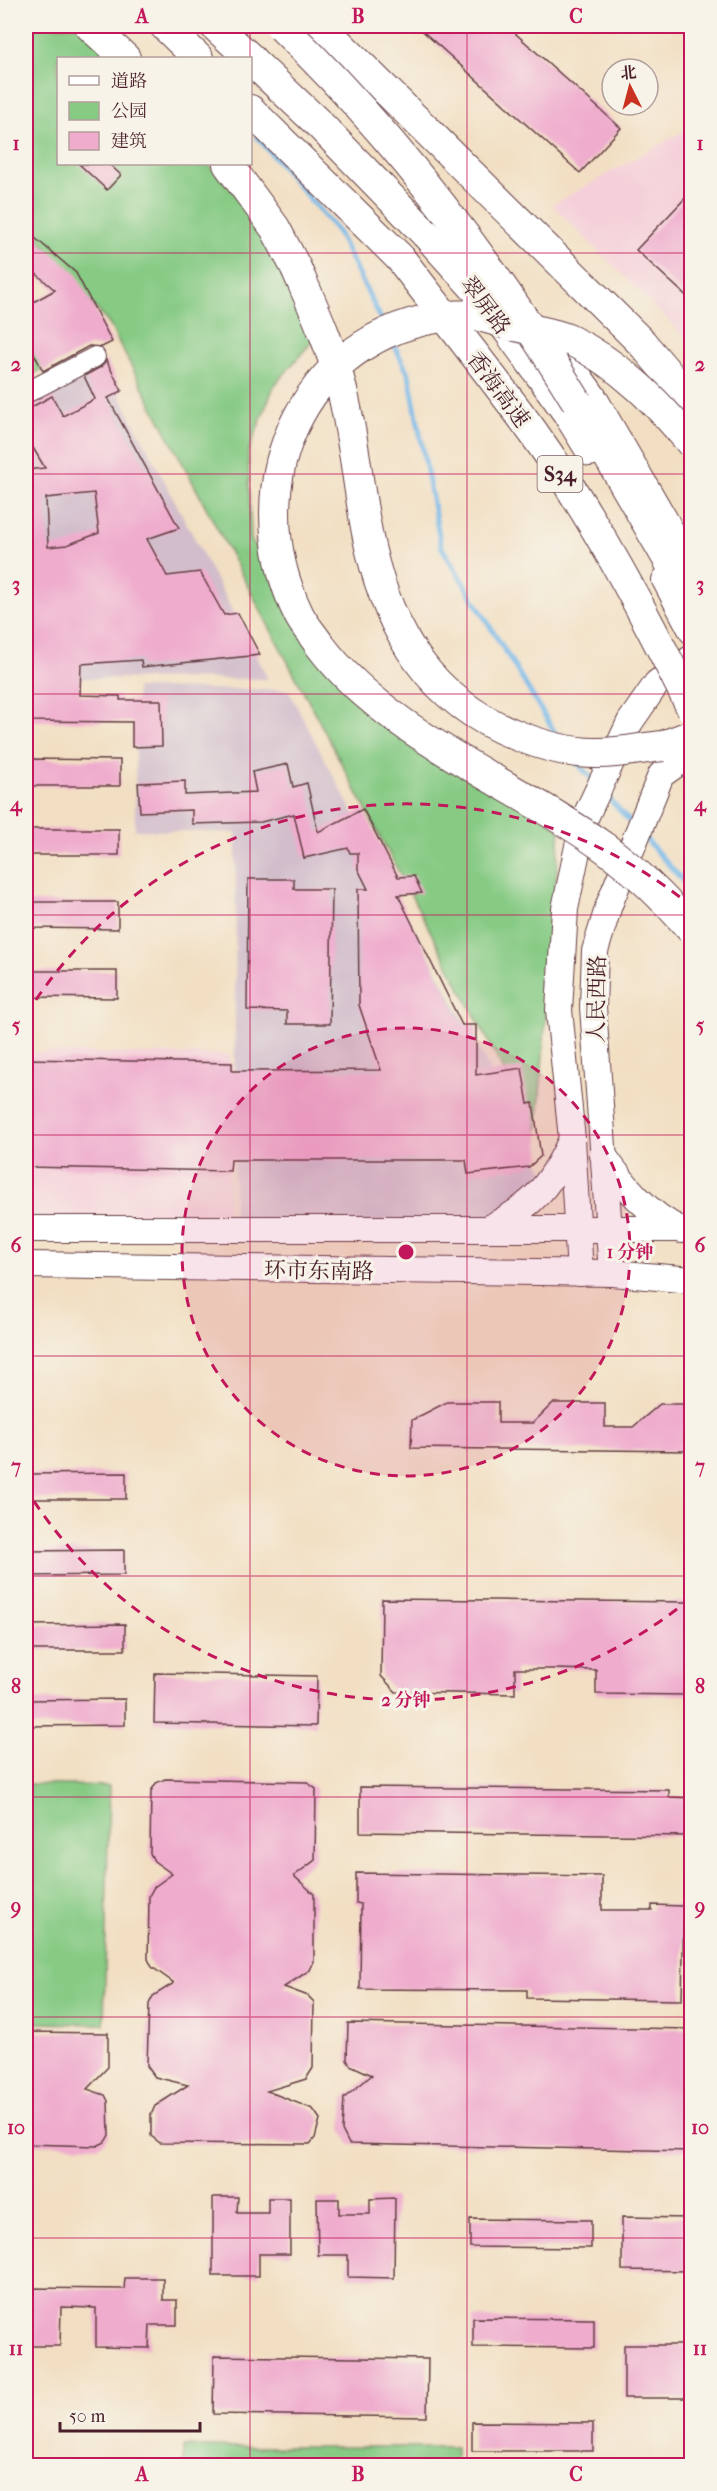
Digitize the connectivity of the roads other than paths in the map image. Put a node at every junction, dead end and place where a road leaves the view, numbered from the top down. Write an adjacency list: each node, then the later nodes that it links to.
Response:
1 (90, 26): 8 (highway)
2 (165, 26): 9 (highway)
3 (215, 26): 10 (highway, 香海高速 / S34)
4 (221, 26): 21 (main road, 翠屏路)
5 (269, 26): 19 (main road, 翠屏路)
6 (281, 26): 16 (highway, bridge)
7 (321, 26): 17 (highway)
8 (124, 57)
9 (197, 57)
10 (248, 57)
11 (252, 61): 16 (highway, 香海高速 / S34, bridge)
12 (252, 112): 23 (highway, 香海高速 / S34, bridge)
13 (229, 165): 24 (highway, bridge)
14 (95, 357): 15 (street)
15 (26, 393)
16 (577, 402): 20 (highway, 香海高速 / S34)
17 (692, 402)
18 (692, 444): 26 (highway, bridge)
19 (692, 567)
20 (692, 601)
21 (692, 631)
22 (692, 658): 27 (main road, 人民西路)
23 (692, 709)
24 (692, 735)
25 (692, 753): 28 (main road, 人民西路)
26 (692, 930)
27 (572, 1139): 30 (main road, 人民西路); 32 (main road)
28 (603, 1155): 31 (main road, 人民西路); 33 (main road)
29 (26, 1229): 32 (main road, 环市东南路)
30 (579, 1230): 31 (main road, 环市东南路); 32 (main road, 环市东南路); 35 (main road, 人民西路)
31 (608, 1230): 33 (main road, 环市东南路); 36 (main road, 人民西路)
32 (483, 1231)
33 (685, 1232)
34 (26, 1265): 35 (main road, 环市东南路)
35 (580, 1273): 36 (main road, 环市东南路)
36 (612, 1273): 37 (main road, 环市东南路)
37 (692, 1280)

